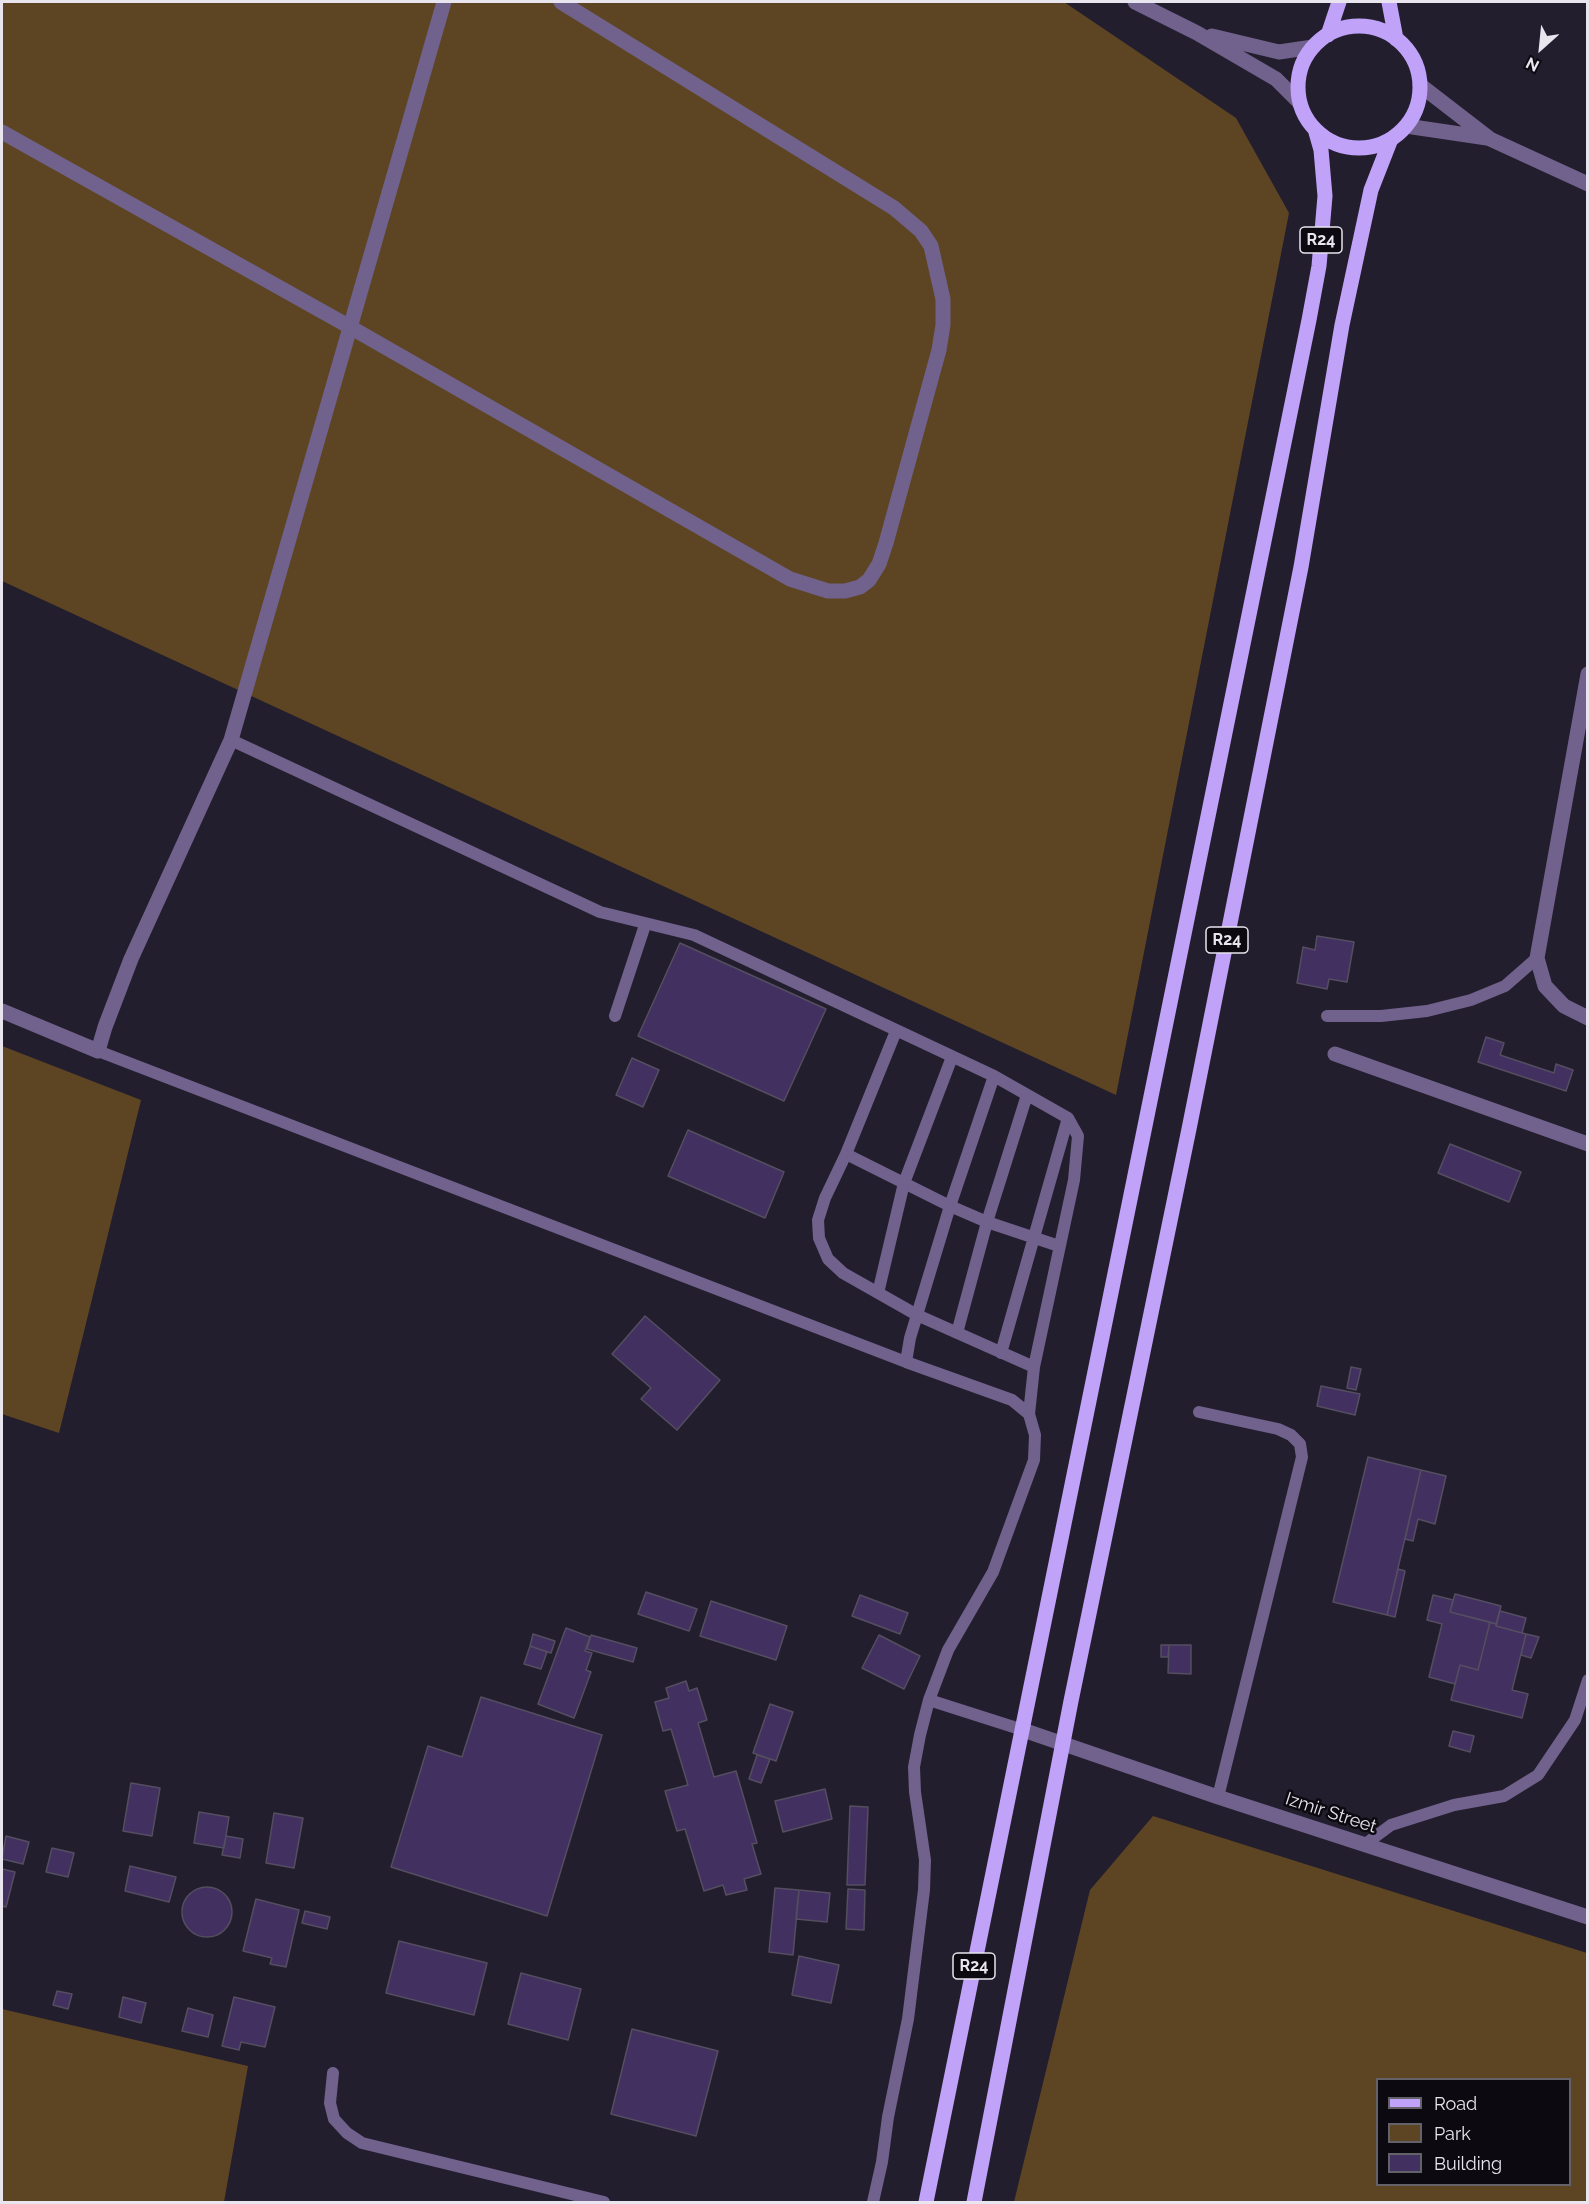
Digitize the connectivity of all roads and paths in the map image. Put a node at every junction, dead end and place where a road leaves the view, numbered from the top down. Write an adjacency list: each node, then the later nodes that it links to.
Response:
1 (444, 2): 18 (street)
2 (561, 2): 18 (street)
3 (1135, 2): 6 (street)
4 (1339, 2): 7 (main road)
5 (1389, 2): 8 (main road)
6 (1197, 33): 9 (street); 11 (street)
7 (1328, 35): 8 (main road, R24); 9 (main road, R24)
8 (1396, 39): 10 (main road)
9 (1312, 47): 11 (main road, R24)
10 (1420, 85): 12 (main road, R24); 16 (street)
11 (1300, 103): 13 (main road, R24)
12 (1406, 126): 15 (main road, R24); 16 (street)
13 (1315, 129): 15 (main road, R24); 51 (main road, R24)
14 (2, 132): 18 (street)
15 (1391, 139): 52 (main road, R24)
16 (1490, 139): 17 (street)
17 (1587, 184)
18 (350, 327): 20 (street)
19 (1587, 674): 22 (street)
20 (231, 740): 21 (lane); 28 (street)
21 (645, 925): 24 (lane); 27 (lane)
22 (1537, 958): 25 (lane); 26 (street)
23 (2, 1011): 28 (street)
24 (615, 1016)
25 (1327, 1016)
26 (1587, 1018)
27 (896, 1031): 30 (lane); 35 (lane)
28 (98, 1051): 45 (lane)
29 (1335, 1054): 34 (street)
30 (952, 1057): 31 (lane); 36 (lane)
31 (994, 1076): 32 (lane); 37 (lane)
32 (1028, 1095): 33 (lane); 38 (lane)
33 (1068, 1118): 39 (lane); 40 (lane)
34 (1587, 1144)
35 (846, 1154): 36 (lane); 41 (lane)
36 (904, 1183): 37 (lane); 41 (lane)
37 (950, 1206): 38 (lane); 42 (lane)
38 (987, 1222): 39 (lane); 43 (lane)
39 (1034, 1237): 40 (lane); 44 (lane)
40 (1059, 1246): 46 (lane)
41 (878, 1293): 42 (lane)
42 (917, 1315): 43 (lane); 45 (lane)
43 (957, 1333): 44 (lane)
44 (1001, 1353): 46 (lane)
45 (906, 1362): 48 (lane)
46 (1034, 1367): 48 (lane)
47 (1199, 1412): 53 (lane)
48 (1029, 1414): 50 (lane)
49 (1587, 1680): 54 (lane)
50 (929, 1700): 51 (lane); 58 (lane)
51 (1023, 1730): 52 (street, Izmir Street); 59 (main road, R24)
52 (1063, 1742): 53 (street, Izmir Street); 60 (main road, R24)
53 (1218, 1797): 54 (street, Izmir Street)
54 (1364, 1845): 55 (street, Izmir Street)
55 (1587, 1914)
56 (333, 2073): 57 (lane)
57 (604, 2202)
58 (873, 2202)
59 (926, 2202)
60 (974, 2202)

